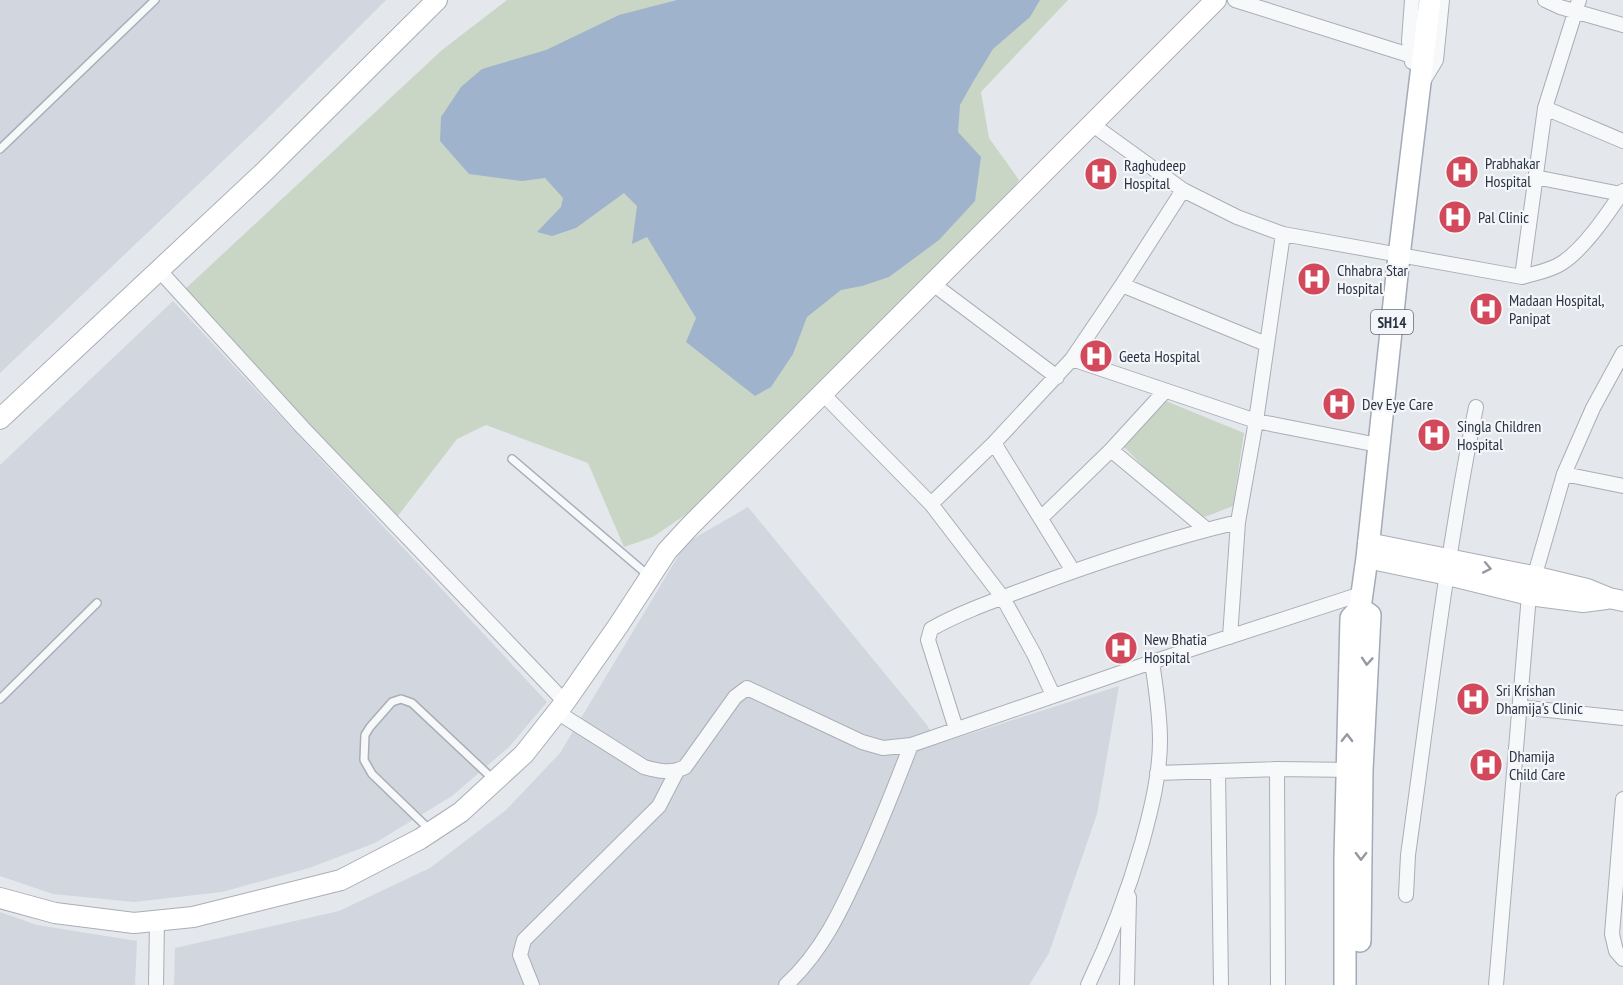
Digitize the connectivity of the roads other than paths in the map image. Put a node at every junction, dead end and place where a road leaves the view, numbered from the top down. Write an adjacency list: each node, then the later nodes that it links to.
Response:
1 (155, 0): 16 (lane)
2 (437, 0): 22 (street)
3 (1216, 0): 14 (street)
4 (1234, 0): 11 (street)
5 (1412, 0): 11 (street)
6 (1430, 0): 12 (main road, SH14)
7 (1442, 0): 12 (street)
8 (1545, 0): 9 (street)
9 (1577, 6): 10 (street); 13 (street)
10 (1623, 25)
11 (1409, 55): 12 (street)
12 (1421, 84): 21 (main road, SH14)
13 (1545, 108): 15 (street); 17 (street)
14 (1093, 125): 18 (street); 24 (street)
15 (1623, 141)
16 (0, 149)
17 (1534, 177): 19 (street); 23 (street)
18 (1182, 190): 20 (street); 25 (street)
19 (1622, 192): 23 (street)
20 (1282, 234): 21 (street); 26 (street)
21 (1399, 256): 23 (street); 36 (main road, SH14)
22 (159, 270): 33 (street); 58 (street)
23 (1522, 277)
24 (933, 284): 29 (street); 31 (street)
25 (1122, 285): 26 (street); 28 (street)
26 (1266, 344): 34 (street)
27 (1623, 353): 39 (street)
28 (1072, 359): 29 (street); 30 (street)
29 (1057, 377): 35 (street)
30 (1166, 391): 34 (street); 37 (street)
31 (823, 394): 41 (street); 48 (street)
32 (1476, 406): 46 (street)
33 (0, 419)
34 (1256, 421): 36 (street); 43 (street)
35 (994, 443): 41 (street); 42 (street)
36 (1378, 445): 45 (main road, SH14)
37 (1111, 450): 42 (street); 44 (street)
38 (512, 459): 48 (lane)
39 (1564, 474): 40 (street); 49 (street)
40 (1623, 486)
41 (931, 504): 50 (street)
42 (1041, 518): 47 (street)
43 (1238, 522): 44 (street); 54 (street)
44 (1206, 530): 47 (street)
45 (1367, 551): 46 (street); 52 (main road, SH14)
46 (1449, 568): 49 (street); 72 (street)
47 (1073, 571): 50 (street)
48 (649, 576): 58 (street)
49 (1531, 586): 51 (street); 59 (street)
50 (1003, 598): 56 (street); 61 (street)
51 (1616, 600)
52 (1360, 601): 54 (street); 64 (main road, SH14)
53 (97, 603): 57 (lane)
54 (1230, 637): 55 (street)
55 (1152, 662): 56 (street); 67 (street)
56 (1053, 695): 61 (street)
57 (0, 699)
58 (561, 707): 65 (street); 68 (street)
59 (1519, 707): 60 (street); 85 (street)
60 (1623, 718)
61 (956, 729): 62 (street)
62 (912, 745): 65 (street); 78 (street)
63 (1277, 769): 64 (street); 66 (street); 82 (street)
64 (1354, 770): 83 (main road, SH14); 84 (main road, SH14, one-way to 84)
65 (677, 771): 76 (street)
66 (1218, 771): 67 (street); 81 (street)
67 (1157, 773): 71 (street)
68 (495, 780): 70 (street); 70 (lane)
69 (1623, 799): 75 (street)
70 (431, 831): 74 (street)
71 (1130, 886): 79 (street); 80 (street)
72 (1406, 894)
73 (0, 898): 74 (street)
74 (157, 921): 77 (street)
75 (1623, 959)
76 (526, 983)
77 (156, 985)
78 (786, 985)
79 (1088, 985)
80 (1127, 985)
81 (1221, 985)
82 (1278, 985)
83 (1346, 985)
84 (1360, 985)
85 (1496, 985)

